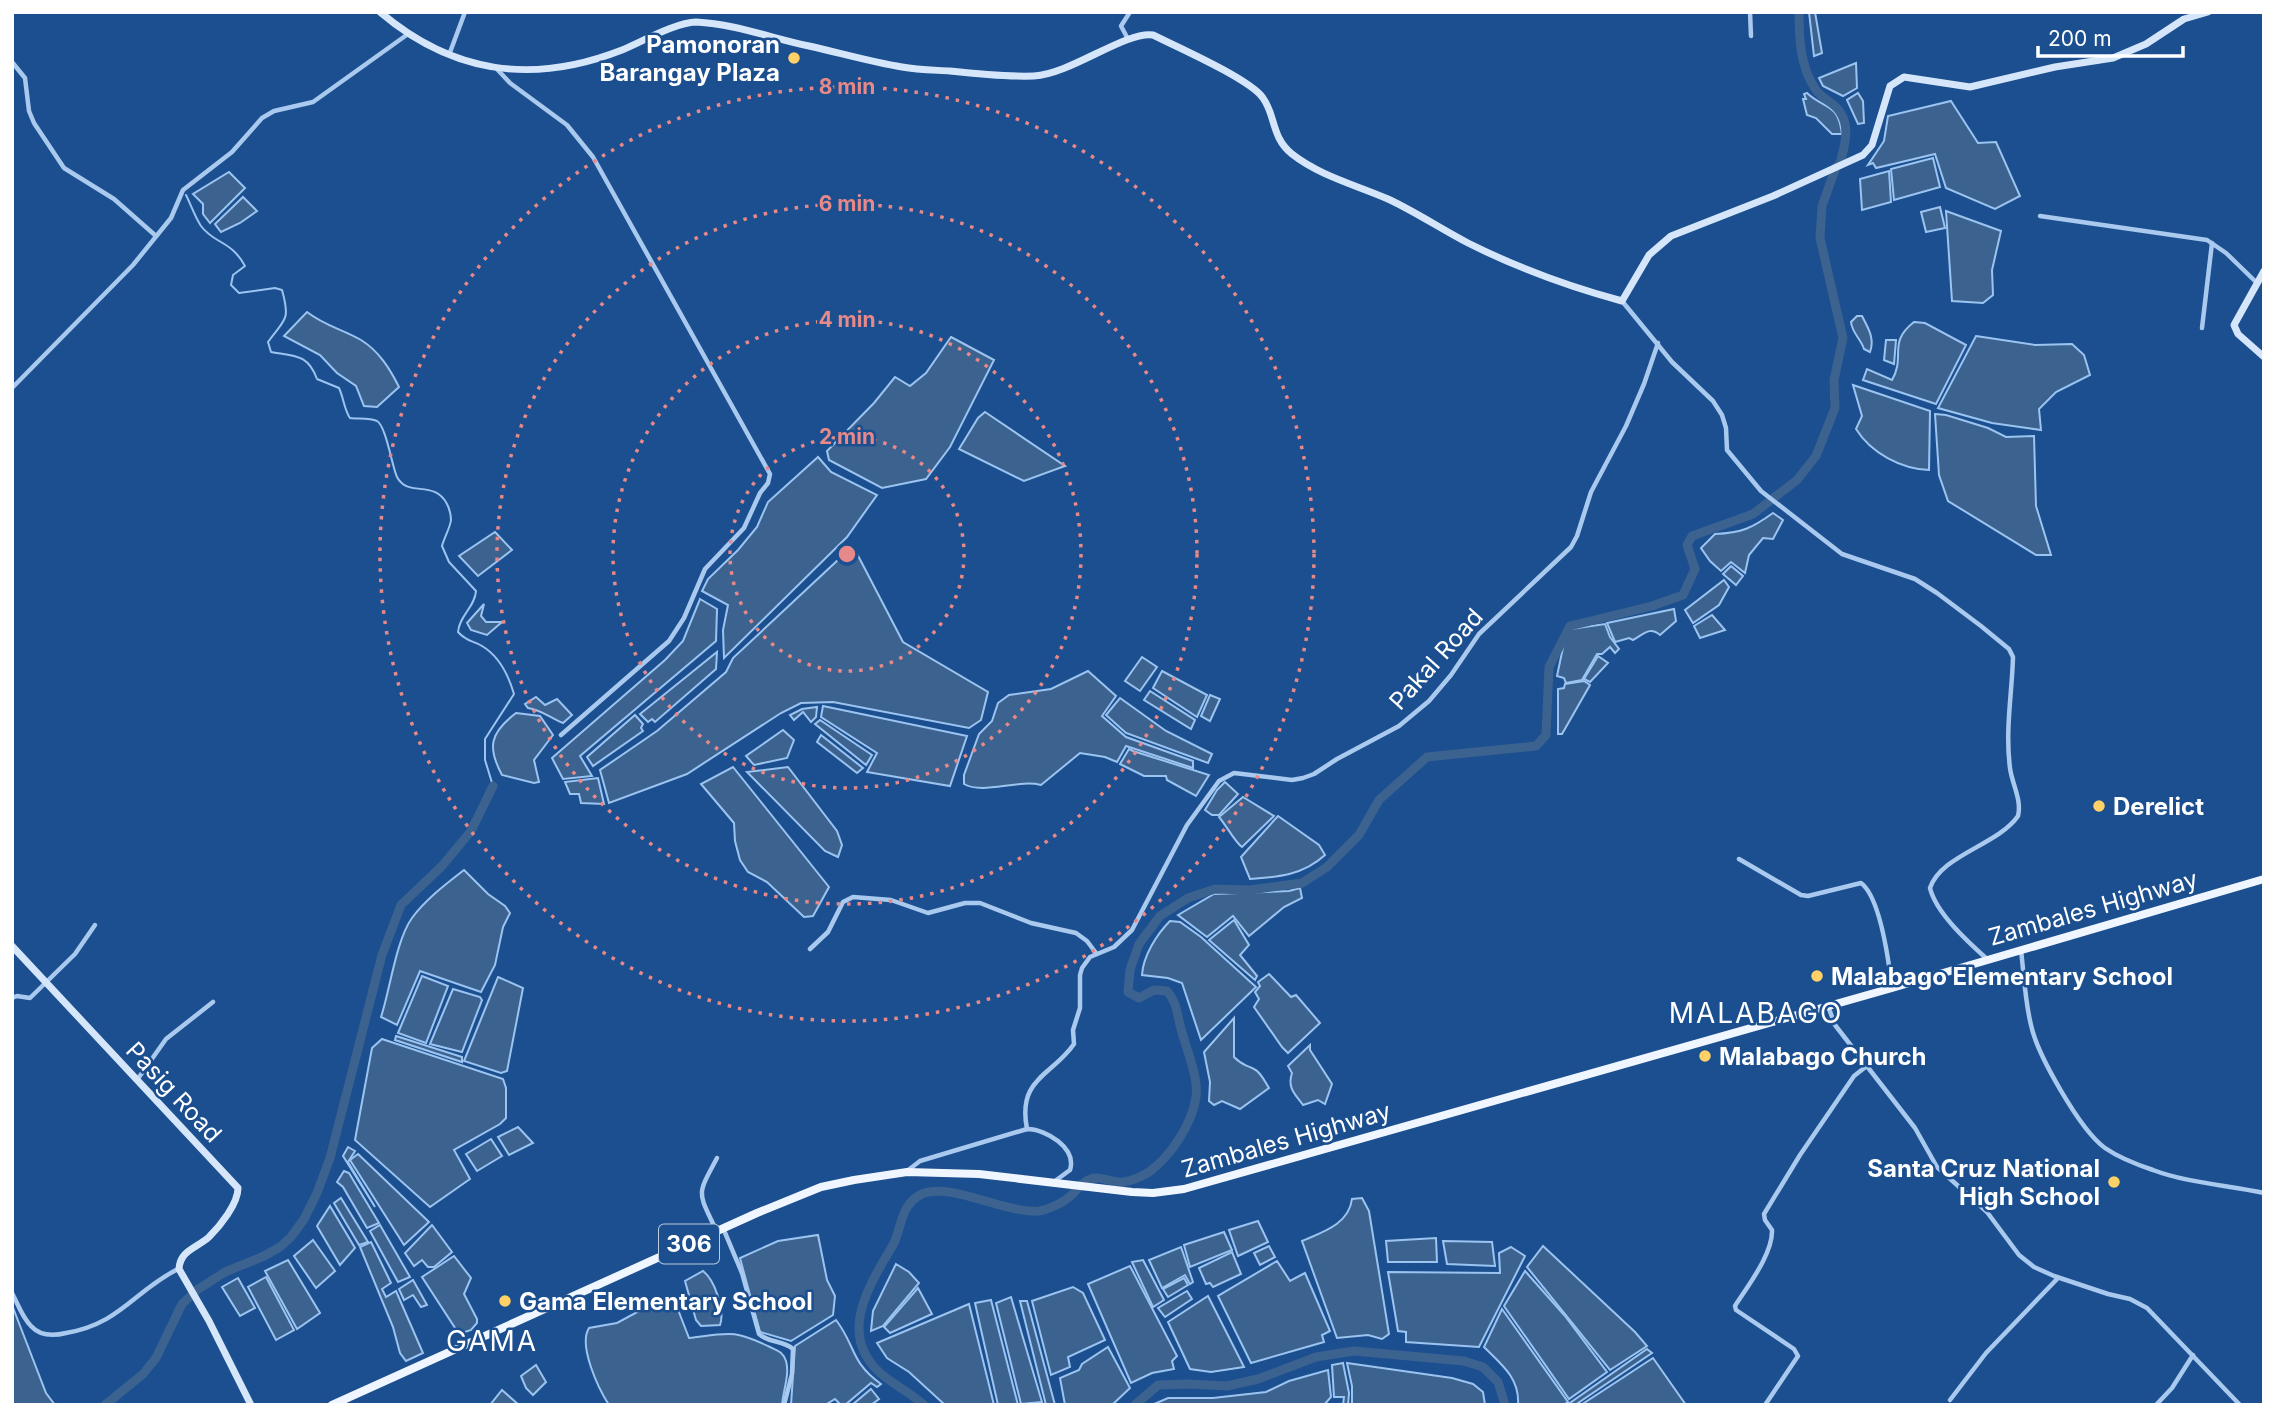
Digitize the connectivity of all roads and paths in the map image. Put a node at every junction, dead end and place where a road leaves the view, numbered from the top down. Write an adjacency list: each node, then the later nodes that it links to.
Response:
1 (380, 12): 6 (street)
2 (465, 12): 9 (street)
3 (1130, 12): 8 (street)
4 (1750, 12): 7 (street)
5 (2208, 12): 17 (street)
6 (408, 34): 9 (street); 13 (street)
7 (1751, 36)
8 (1129, 40): 11 (street); 17 (street)
9 (449, 56): 11 (street)
10 (12, 62): 13 (street)
11 (495, 67): 22 (street)
12 (2040, 216): 14 (street)
13 (156, 236): 21 (street)
14 (2212, 243): 16 (street); 18 (street)
15 (2264, 271): 16 (street)
16 (2257, 282): 20 (street)
17 (1622, 301): 19 (street)
18 (2202, 328)
19 (1658, 343): 29 (street, Pakal Road); 30 (street)
20 (2264, 357)
21 (12, 388)
22 (561, 735)
23 (1738, 859): 32 (street)
24 (2264, 879): 28 (main road, Zambales Highway / 306)
25 (95, 925): 31 (street)
26 (12, 946): 31 (street, Pasig Road)
27 (810, 949): 29 (street)
28 (2021, 950): 30 (main road, Zambales Highway / 306); 42 (street)
29 (1096, 953): 38 (street)
30 (1987, 959): 32 (main road, Zambales Highway / 306)
31 (46, 983): 33 (street); 37 (street, Pasig Road)
32 (1892, 988): 35 (main road, Zambales Highway / 306)
33 (12, 998)
34 (213, 1002): 37 (street)
35 (1828, 1006): 36 (street); 41 (main road, Zambales Highway / 306)
36 (1868, 1065): 45 (street); 52 (street)
37 (137, 1080): 44 (street, Pasig Road)
38 (1027, 1129): 40 (street); 41 (street)
39 (717, 1158): 43 (street)
40 (907, 1172): 41 (main road, Zambales Highway / 306); 43 (main road, Zambales Highway / 306)
41 (1049, 1184)
42 (2264, 1193)
43 (720, 1229): 50 (main road, Zambales Highway / 306); 51 (street)
44 (179, 1269): 46 (street); 49 (street)
45 (2059, 1278): 47 (street); 48 (street)
46 (12, 1293)
47 (2193, 1355): 53 (street); 54 (street)
48 (1950, 1400)
49 (251, 1405)
50 (332, 1405)
51 (784, 1405)
52 (1765, 1405)
53 (2156, 1405)
54 (2240, 1405)

